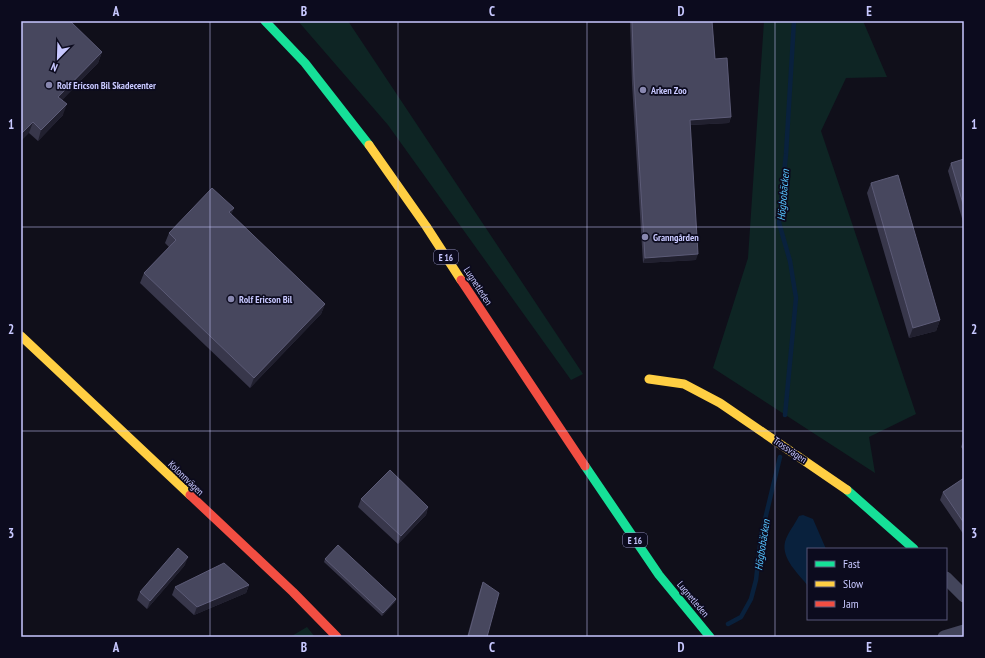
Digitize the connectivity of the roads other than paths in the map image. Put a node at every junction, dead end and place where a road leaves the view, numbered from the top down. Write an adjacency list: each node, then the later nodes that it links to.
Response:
1 (265, 21): 5 (main road, Lugnetleden / E 16)
2 (21, 336): 10 (main road, Kolonnvägen)
3 (649, 379): 4 (main road, Trossvägen)
4 (913, 548)
5 (659, 575): 8 (main road, Lugnetleden / E 16); 11 (main road, Lugnetleden / E 16)
6 (947, 579): 7 (street)
7 (964, 596)
8 (681, 616)
9 (964, 631): 12 (street)
10 (336, 637)
11 (710, 637)
12 (944, 637)

